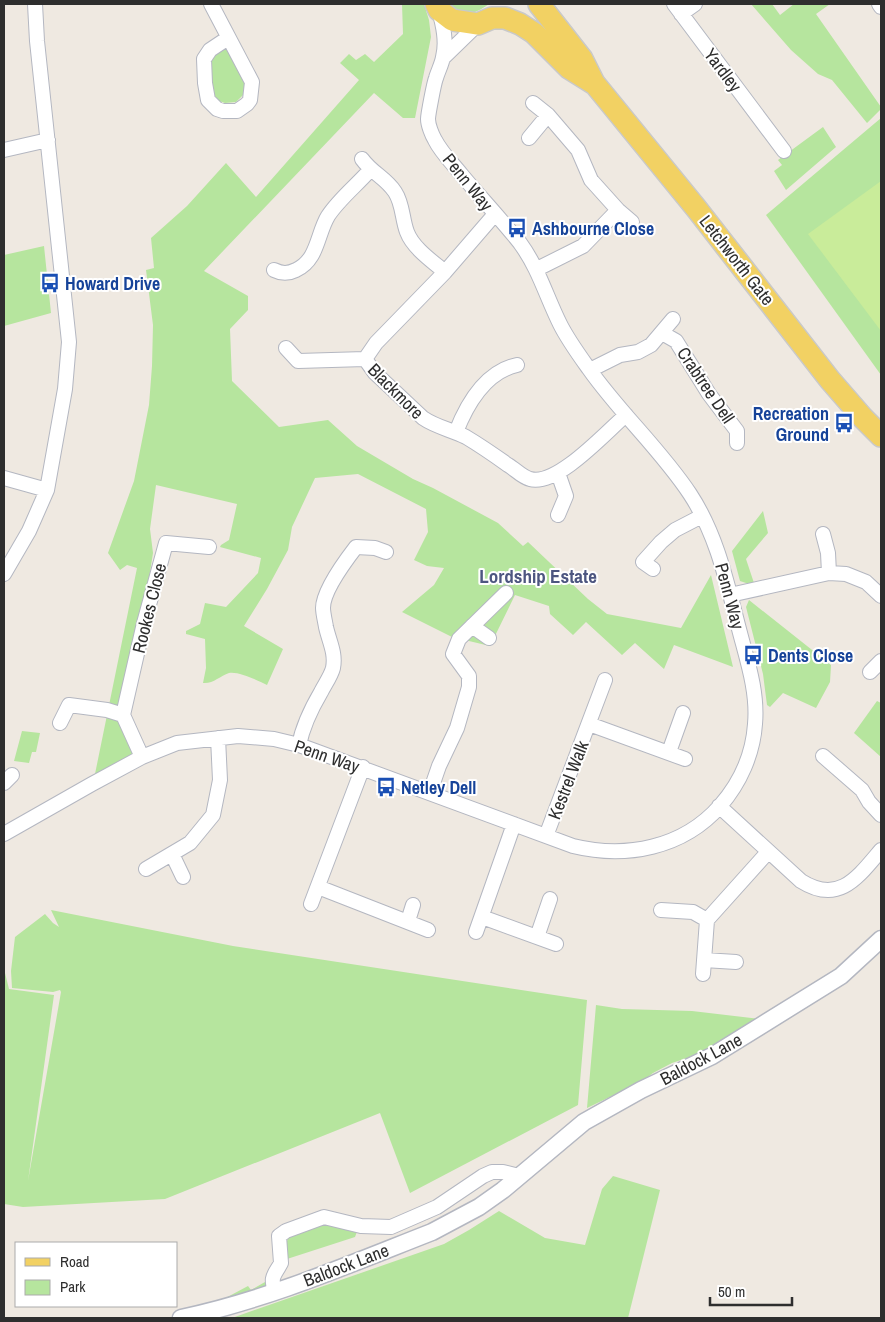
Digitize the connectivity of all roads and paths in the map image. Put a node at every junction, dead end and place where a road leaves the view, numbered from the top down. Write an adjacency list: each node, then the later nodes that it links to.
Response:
1 (35, 4): 16 (street)
2 (212, 4): 10 (street)
3 (539, 4): 12 (main road, Letchworth Gate)
4 (694, 4): 8 (street, Yardley)
5 (879, 4): 7 (street)
6 (438, 7): 9 (main road, Letchworth Gate); 11 (street, Penn Way)
7 (881, 7)
8 (677, 9): 18 (street, Yardley)
9 (491, 15): 11 (street, Penn Way); 12 (main road, Letchworth Gate)
10 (228, 38): 10 (street)
11 (443, 58): 20 (street, Penn Way)
12 (594, 83): 33 (main road, Letchworth Gate)
13 (533, 103): 14 (street)
14 (548, 116): 15 (street); 19 (street)
15 (529, 138)
16 (48, 140): 17 (street); 37 (street)
17 (4, 150)
18 (784, 151)
19 (618, 210): 21 (street); 22 (street)
20 (494, 214): 22 (street, Penn Way); 24 (street, Blackmore)
21 (632, 222)
22 (537, 269): 30 (street, Penn Way)
23 (274, 270): 24 (street)
24 (445, 272): 28 (street, Blackmore)
25 (673, 319): 26 (street, Crabtree Dell)
26 (662, 333): 30 (street, Crabtree Dell); 34 (street, Crabtree Dell)
27 (286, 348): 28 (street, Blackmore)
28 (365, 359): 32 (street, Blackmore)
29 (517, 365): 32 (street)
30 (590, 370): 31 (street, Penn Way)
31 (626, 415): 35 (street, Blackmore); 39 (street, Penn Way)
32 (456, 432): 35 (street, Blackmore)
33 (881, 436)
34 (737, 444)
35 (558, 473): 38 (street)
36 (4, 478): 37 (street)
37 (47, 490): 45 (street)
38 (558, 515)
39 (702, 516): 43 (street); 47 (street, Penn Way)
40 (823, 534): 44 (street)
41 (209, 547): 53 (street, Rookes Close)
42 (386, 552): 57 (street)
43 (653, 569)
44 (829, 573): 47 (street); 48 (street)
45 (4, 574)
46 (506, 593): 49 (street)
47 (730, 595): 64 (street, Penn Way)
48 (881, 596)
49 (472, 626): 50 (street); 63 (street)
50 (490, 638)
51 (605, 680): 55 (street, Kestrel Walk)
52 (683, 713): 58 (street)
53 (123, 715): 54 (street); 60 (street)
54 (60, 723)
55 (589, 724): 58 (street, Kestrel Walk); 68 (street, Kestrel Walk)
56 (218, 738): 57 (street, Penn Way); 60 (street, Penn Way); 71 (street)
57 (299, 745): 62 (street, Penn Way)
58 (669, 752): 61 (street, Kestrel Walk)
59 (824, 756): 65 (street)
60 (142, 757): 67 (street, Penn Way)
61 (685, 759)
62 (362, 767): 63 (street, Penn Way); 74 (street)
63 (430, 792): 66 (street, Penn Way)
64 (719, 806): 68 (street, Penn Way); 70 (street)
65 (881, 815)
66 (514, 824): 68 (street, Penn Way); 79 (street)
67 (4, 831)
68 (546, 836)
69 (881, 850): 70 (street)
70 (768, 852): 80 (street)
71 (172, 854): 72 (street); 73 (street)
72 (146, 868)
73 (183, 877)
74 (318, 887): 76 (street); 81 (street)
75 (550, 900): 84 (street)
76 (311, 904)
77 (413, 905): 81 (street)
78 (661, 910): 80 (street)
79 (482, 917): 83 (street); 84 (street)
80 (707, 920): 87 (street)
81 (408, 921): 82 (street)
82 (428, 930)
83 (476, 932)
84 (538, 937): 86 (street)
85 (881, 939): 90 (street, Baldock Lane)
86 (556, 944)
87 (704, 960): 88 (street); 89 (street)
88 (736, 962)
89 (703, 974)
90 (520, 1176): 91 (street, Baldock Lane); 91 (street, Baldock Lane)
91 (275, 1292): 92 (street, Baldock Lane)
92 (181, 1318)

